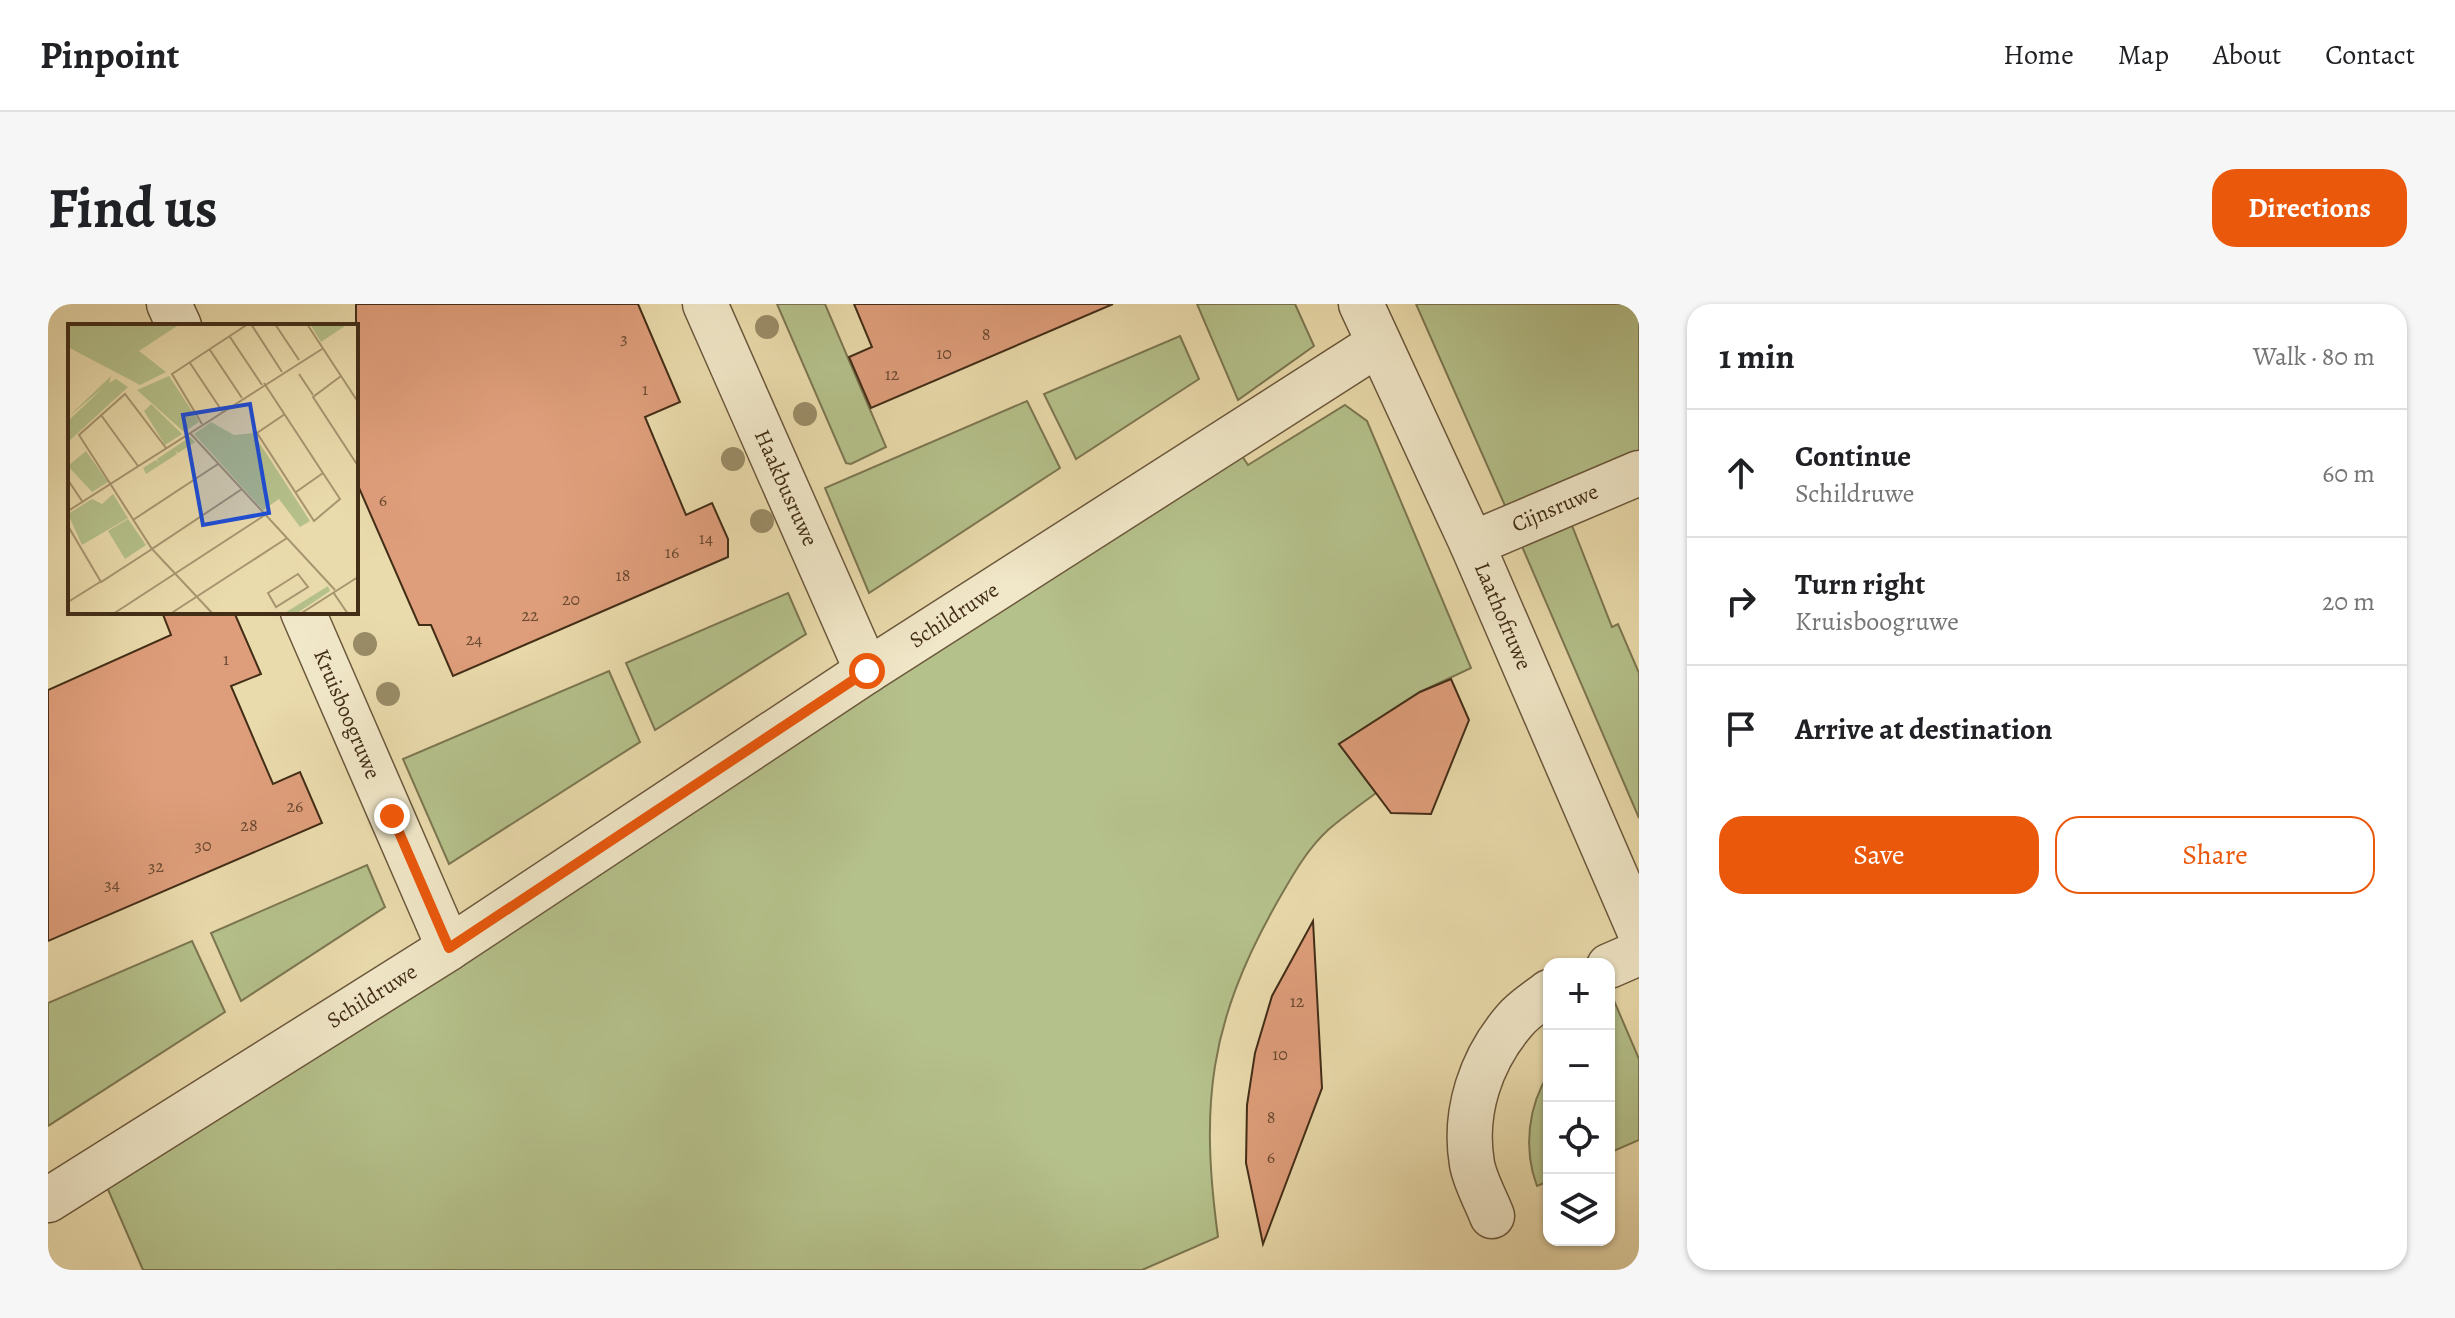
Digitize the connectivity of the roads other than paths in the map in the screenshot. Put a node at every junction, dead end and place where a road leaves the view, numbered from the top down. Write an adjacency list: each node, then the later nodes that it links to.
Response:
1 (169, 304): 4 (street)
2 (705, 304): 9 (street, Haakbusruwe)
3 (1361, 304): 5 (street, Laathofruwe)
4 (178, 324)
5 (1378, 344): 7 (street, Laathofruwe); 9 (street, Schildruwe)
6 (1639, 473): 7 (street, Cijnsruwe)
7 (1472, 544): 10 (street, Laathofruwe)
8 (304, 614): 12 (street, Kruisboogruwe)
9 (867, 671): 12 (street, Schildruwe)
10 (1624, 851): 11 (street, Laathofruwe)
11 (1639, 930)
12 (449, 948): 16 (street, Schildruwe)
13 (1639, 953): 14 (street)
14 (1615, 963)
15 (1543, 997): 17 (street)
16 (48, 1200)
17 (1492, 1216)

